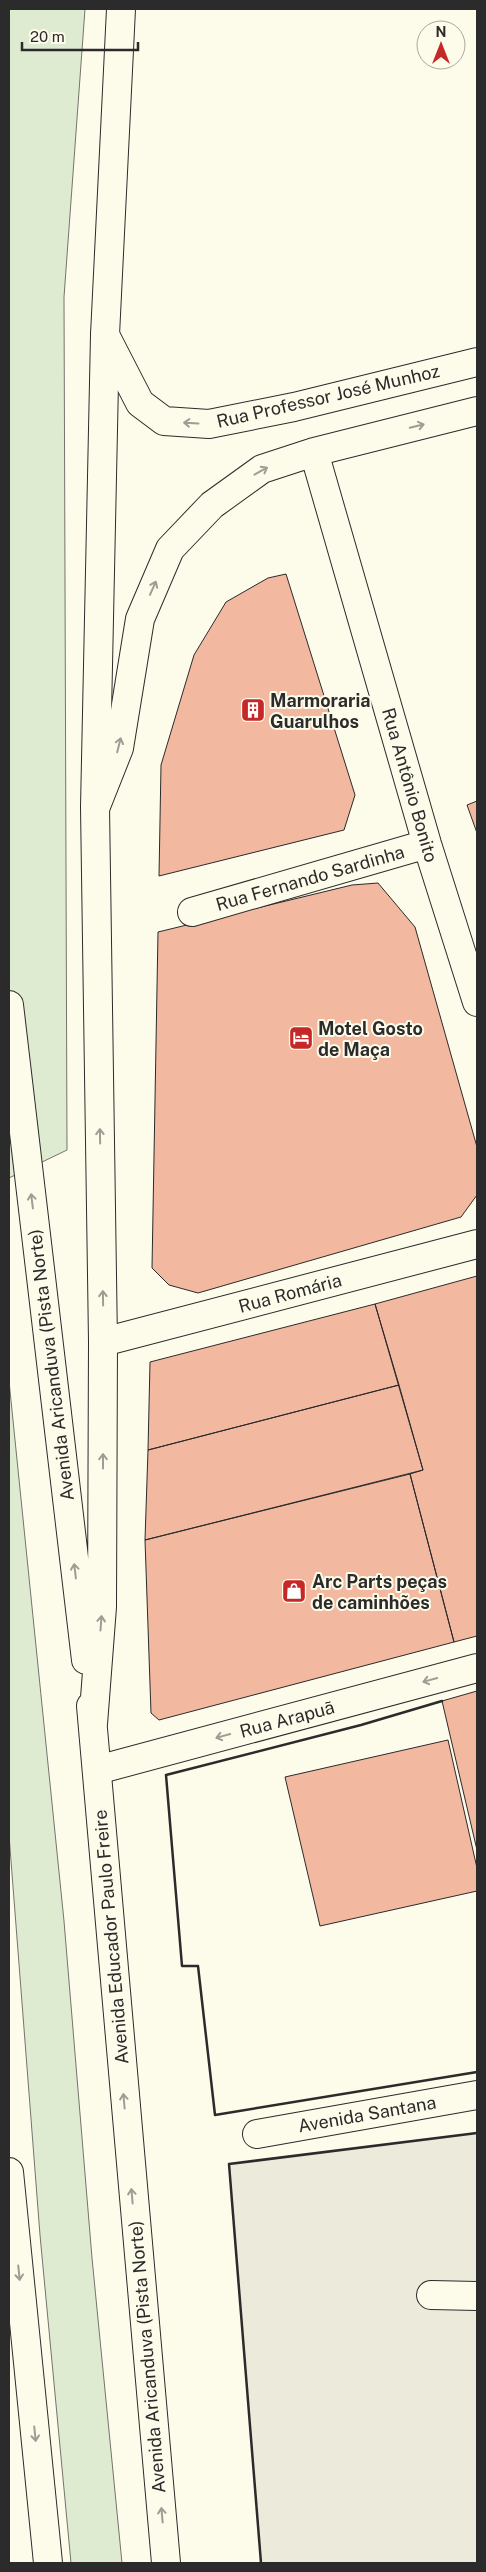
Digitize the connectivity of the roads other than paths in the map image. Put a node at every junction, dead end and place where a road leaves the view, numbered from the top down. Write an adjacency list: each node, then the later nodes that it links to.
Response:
1 (121, 9): 2 (main road)
2 (105, 335): 3 (main road, Rua Professor José Munhoz, one-way to 2); 6 (main road)
3 (477, 362)
4 (477, 411): 5 (main road, one-way to 4)
5 (314, 452): 6 (main road, one-way to 5); 7 (main road, Rua Antônio Bonito)
6 (95, 807): 12 (main road, one-way to 6)
7 (427, 844): 8 (main road, Rua Fernando Sardinha); 9 (main road, Rua Antônio Bonito)
8 (192, 912)
9 (477, 1002)
10 (9, 1005): 14 (main road, Avenida Aricanduva (Pista Norte), one-way to 10)
11 (477, 1244): 12 (main road, Rua Romária)
12 (103, 1342): 14 (main road, one-way to 12)
13 (477, 1668): 15 (main road, Rua Arapuã, one-way to 15)
14 (93, 1724): 15 (main road, Avenida Educador Paulo Freire)
15 (97, 1770): 18 (main road, Avenida Educador Paulo Freire, one-way to 15)
16 (477, 2095): 17 (main road, Avenida Santana)
17 (257, 2134)
18 (128, 2150): 23 (main road, Avenida Aricanduva (Pista Norte), one-way to 18)
19 (9, 2172): 22 (main road, one-way to 22)
20 (431, 2294): 21 (main road)
21 (477, 2296)
22 (48, 2563)
23 (166, 2563)

